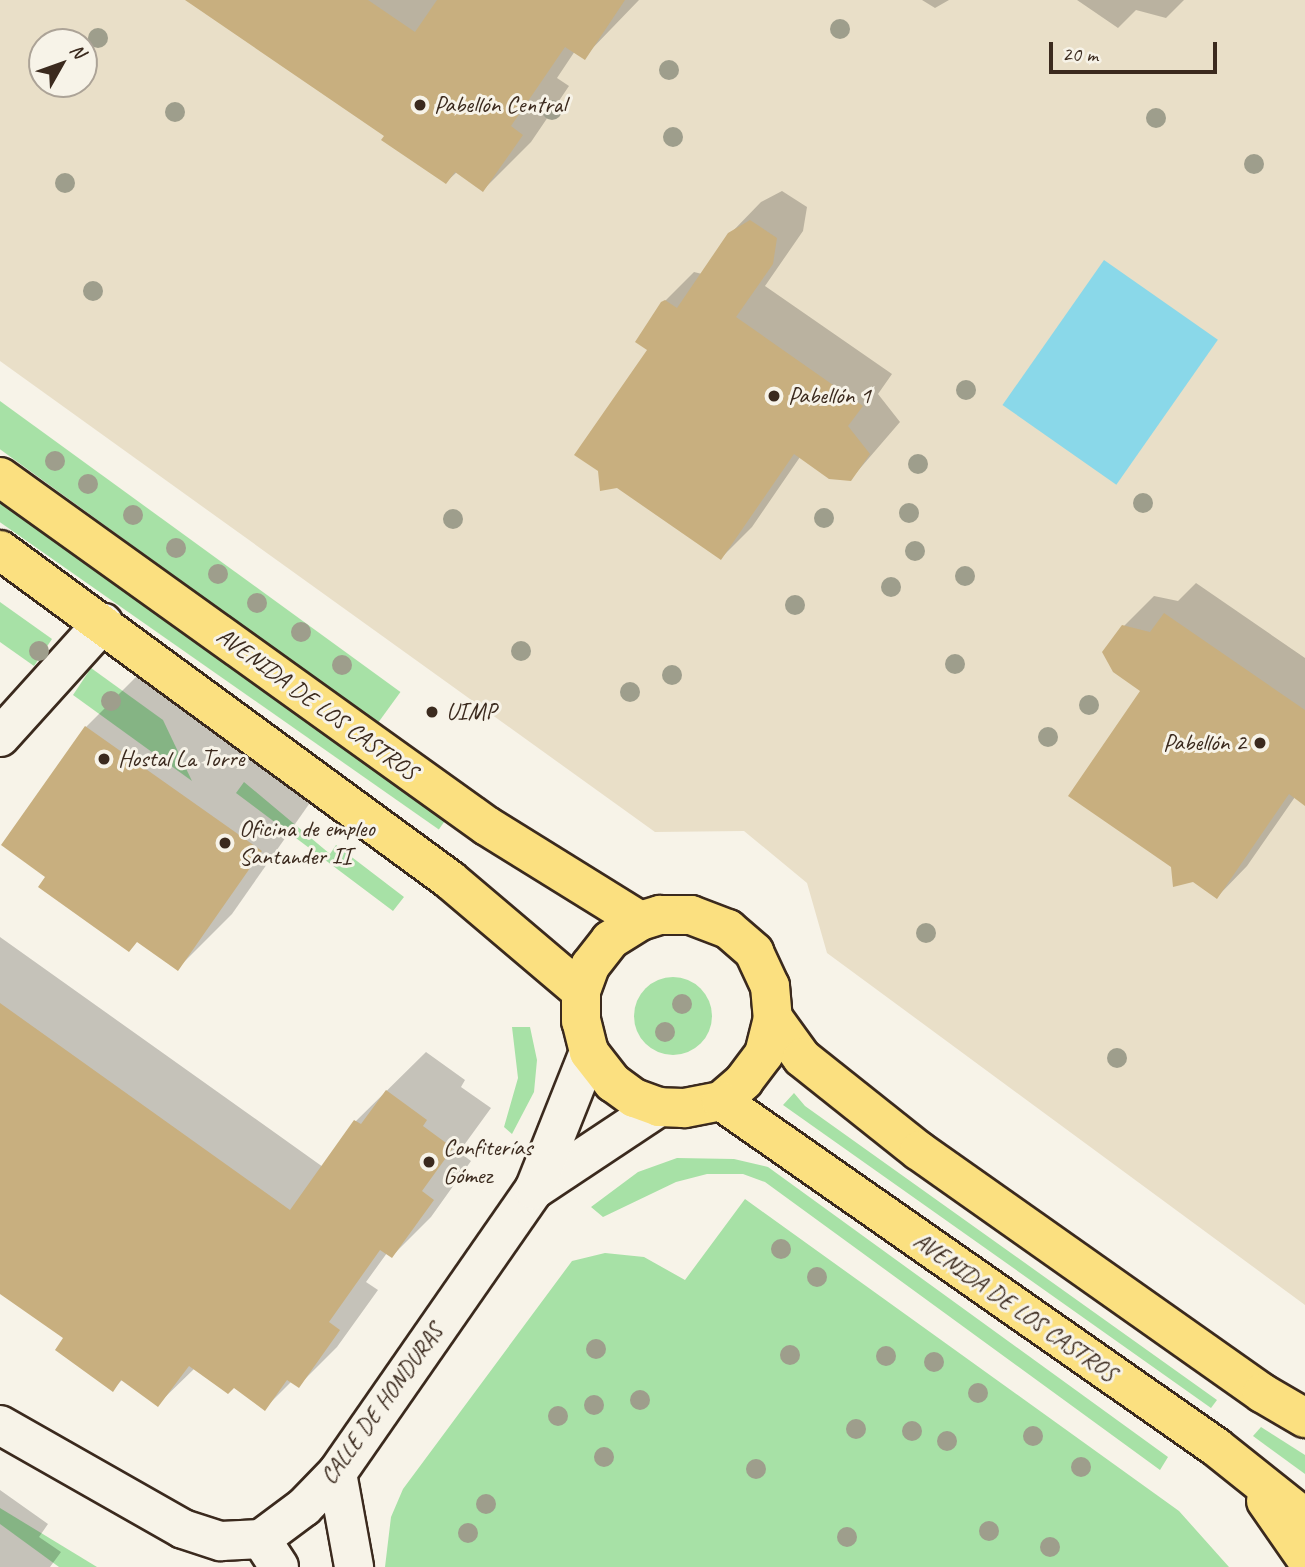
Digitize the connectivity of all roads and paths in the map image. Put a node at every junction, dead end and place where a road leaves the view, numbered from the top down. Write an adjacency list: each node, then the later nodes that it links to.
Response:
1 (0, 477): 5 (main road, AVENIDA DE LOS CASTROS)
2 (0, 550): 3 (main road)
3 (103, 623): 4 (street); 6 (main road)
4 (0, 737)
5 (640, 921): 6 (main road); 7 (main road)
6 (581, 991): 8 (main road)
7 (773, 1018): 9 (main road); 12 (main road)
8 (589, 1052): 10 (main road); 11 (street, CALLE DE HONDURAS)
9 (721, 1101): 10 (main road); 14 (main road, AVENIDA DE LOS CASTROS)
10 (659, 1107): 11 (street, CALLE DE HONDURAS)
11 (534, 1190): 15 (street, CALLE DE HONDURAS)
12 (1305, 1418)
13 (0, 1424): 17 (street, CALLE DE HONDURAS)
14 (1244, 1471): 16 (main road, AVENIDA DE LOS CASTROS); 18 (main road)
15 (337, 1474): 17 (street, CALLE DE HONDURAS); 19 (street)
16 (1305, 1518)
17 (270, 1553)
18 (1305, 1557)
19 (354, 1567)

